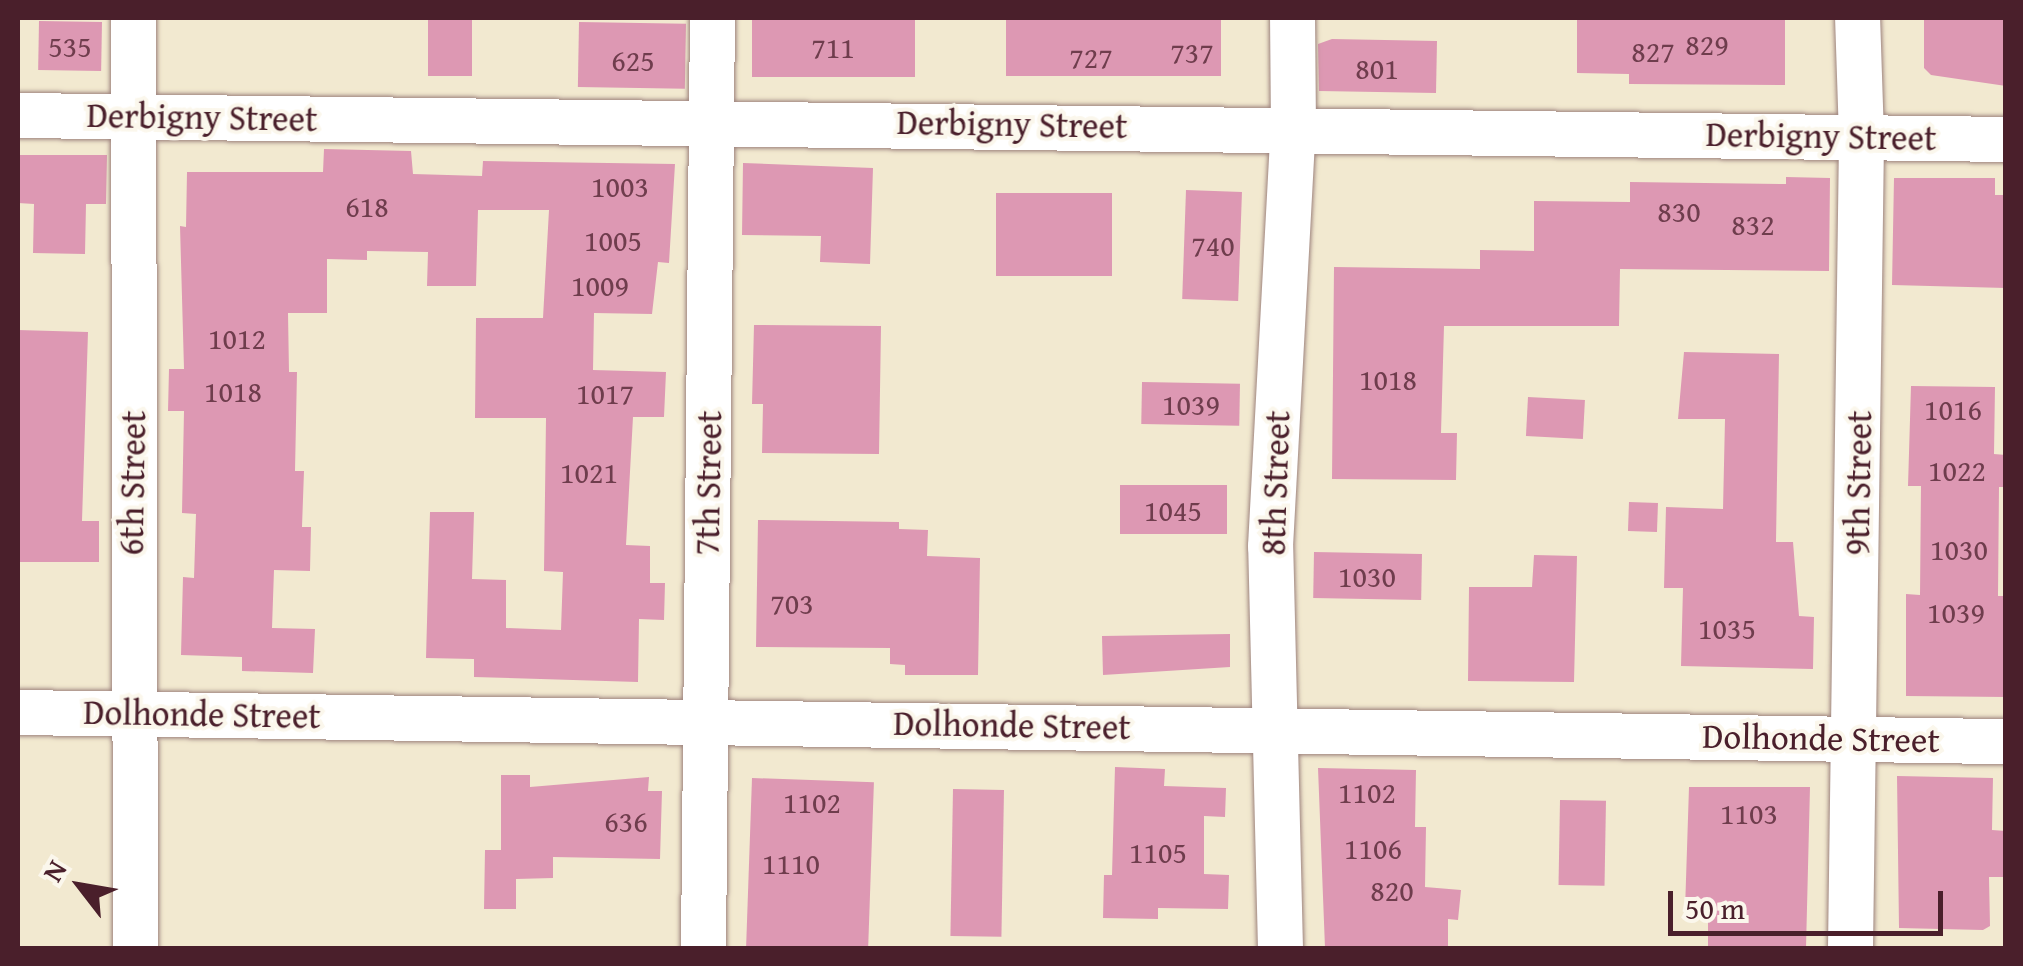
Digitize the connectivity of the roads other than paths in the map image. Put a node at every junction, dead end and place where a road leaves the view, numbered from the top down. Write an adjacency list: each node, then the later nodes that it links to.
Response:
1 (133, 18): 6 (street, 6th Street)
2 (712, 18): 7 (street, 7th Street)
3 (1292, 18): 8 (street, 8th Street)
4 (1857, 18): 9 (street, 9th Street)
5 (18, 115): 6 (street, Derbigny Street)
6 (137, 116): 7 (street, Derbigny Street); 12 (street, 6th Street)
7 (714, 121): 8 (street, Derbigny Street); 13 (street, 7th Street)
8 (1293, 128): 9 (street, Derbigny Street); 14 (street, 8th Street)
9 (1862, 136): 10 (street, Derbigny Street); 15 (street, 9th Street)
10 (2006, 138)
11 (18, 712): 12 (street, Dolhonde Street)
12 (130, 712): 13 (street, Dolhonde Street); 17 (street, 6th Street)
13 (704, 722): 14 (street, Dolhonde Street); 18 (street, 7th Street)
14 (1277, 728): 15 (street, Dolhonde Street); 19 (street, 8th Street)
15 (1856, 739): 16 (street, Dolhonde Street); 20 (street, 9th Street)
16 (2006, 741)
17 (135, 948)
18 (702, 948)
19 (1280, 948)
20 (1850, 948)

